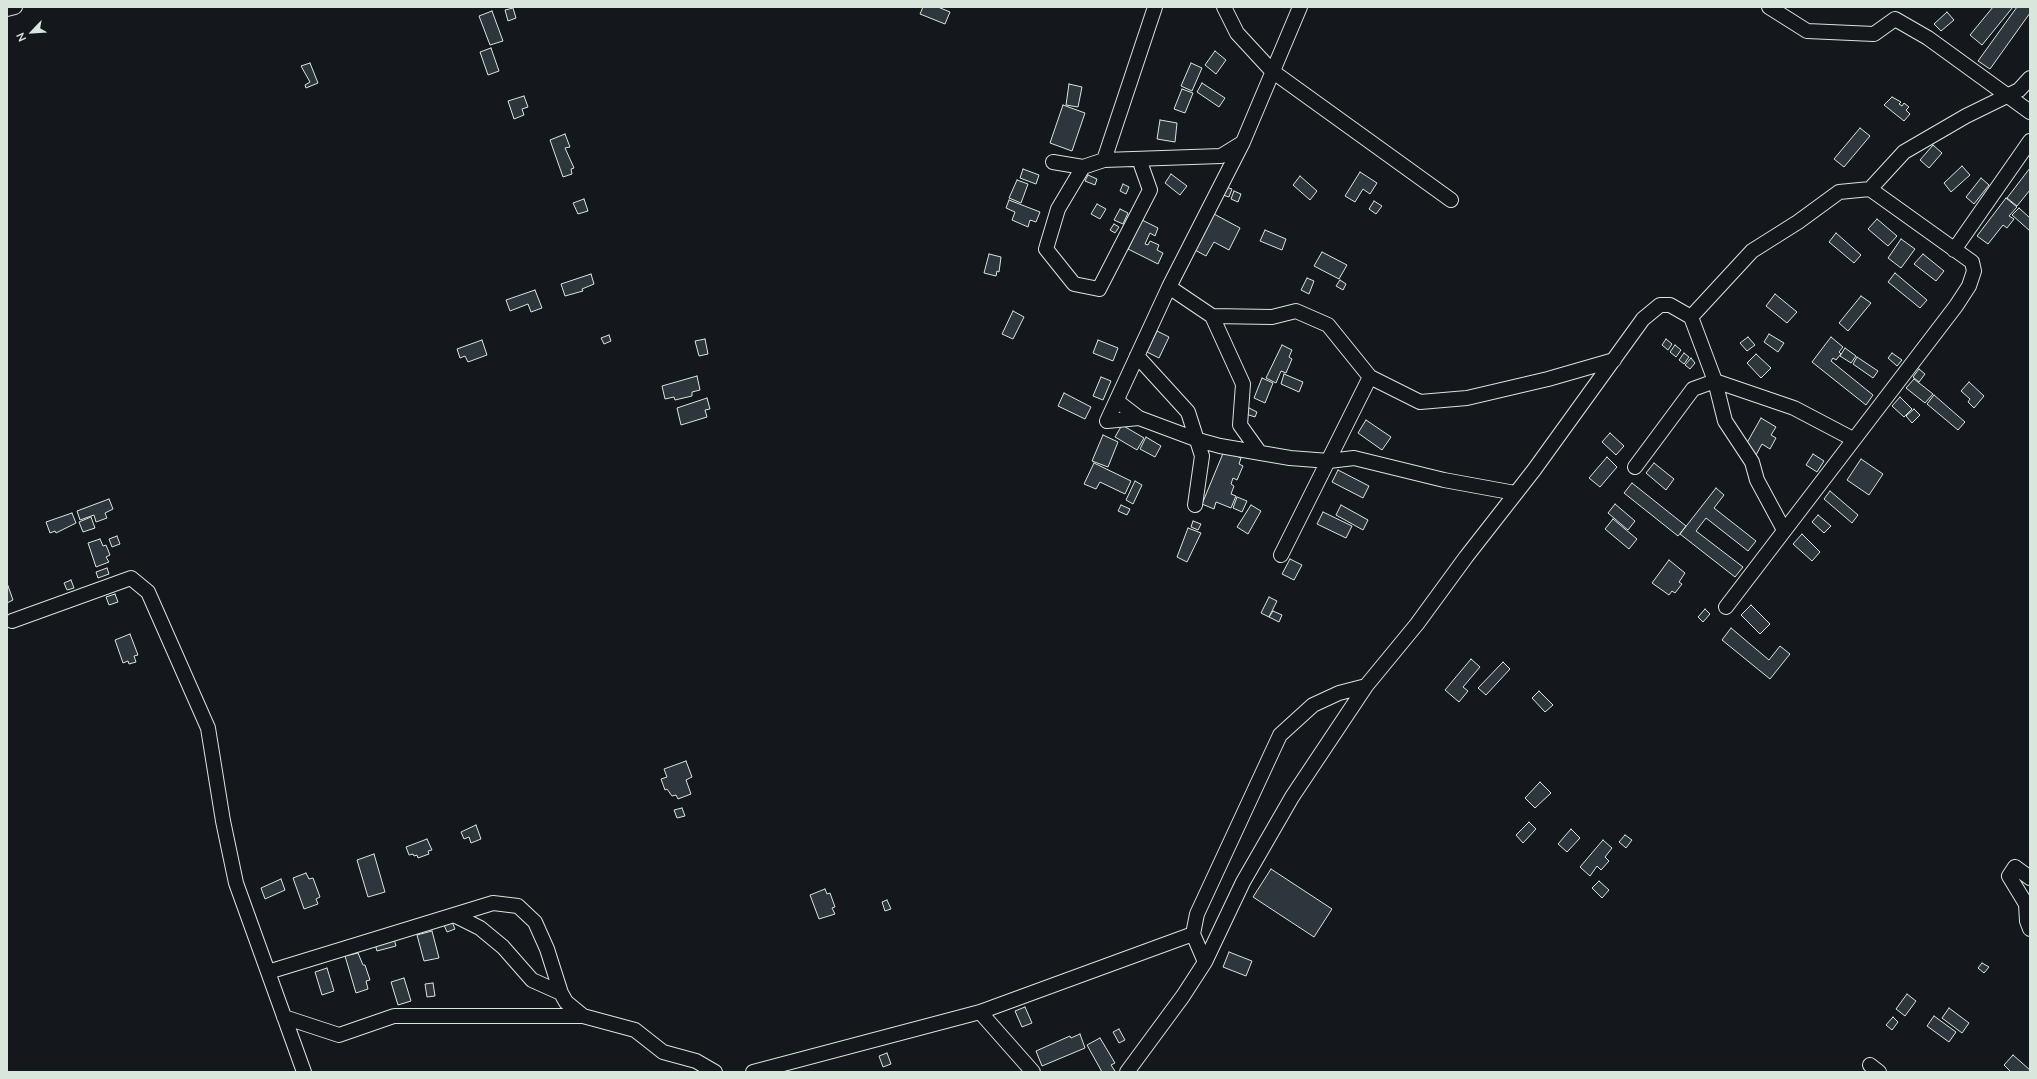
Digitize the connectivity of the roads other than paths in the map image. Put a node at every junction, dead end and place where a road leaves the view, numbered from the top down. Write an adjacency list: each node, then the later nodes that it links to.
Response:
1 (15, 7): 6 (street)
2 (1155, 7): 14 (street)
3 (1224, 7): 7 (street)
4 (1300, 7): 7 (street)
5 (1769, 7): 9 (street)
6 (7, 9)
7 (1272, 71): 12 (street); 18 (street)
8 (2030, 78): 9 (street)
9 (2006, 96): 10 (street); 17 (street)
10 (2030, 112)
11 (2030, 141): 19 (street)
12 (1243, 142): 13 (street); 20 (street)
13 (1139, 158): 14 (street); 16 (street)
14 (1104, 160): 16 (street)
15 (1053, 162): 16 (street)
16 (1083, 167)
17 (1870, 189): 19 (street); 22 (street)
18 (1451, 200)
19 (1954, 250): 30 (street)
20 (1169, 287): 21 (street); 23 (street)
21 (1212, 316): 25 (street); 31 (street)
22 (1691, 317): 24 (street); 26 (street)
23 (1137, 356): 27 (street); 29 (street)
24 (1614, 360): 25 (street); 34 (street)
25 (1370, 377): 32 (street)
26 (1715, 381): 30 (street); 33 (street); 36 (street)
27 (1117, 401): 28 (street); 28 (street)
28 (1140, 418): 29 (street)
29 (1198, 440): 31 (street); 35 (street)
30 (1853, 440): 36 (street)
31 (1260, 453): 32 (street)
32 (1329, 461): 34 (street); 37 (street)
33 (1635, 466)
34 (1515, 493): 40 (street)
35 (1195, 505)
36 (1784, 530): 38 (street)
37 (1281, 555)
38 (1726, 607)
39 (12, 621): 46 (street)
40 (1366, 686): 44 (street); 45 (street)
41 (2030, 878): 43 (street)
42 (454, 915): 46 (street); 47 (street); 47 (street)
43 (2030, 929)
44 (1193, 934): 45 (street); 48 (street)
45 (1205, 962): 55 (street)
46 (268, 972): 50 (street)
47 (561, 993): 49 (street)
48 (980, 1012): 53 (street); 54 (street)
49 (583, 1016): 50 (street); 52 (street)
50 (284, 1017): 51 (street)
51 (304, 1072)
52 (715, 1072)
53 (753, 1072)
54 (1033, 1072)
55 (1127, 1072)

